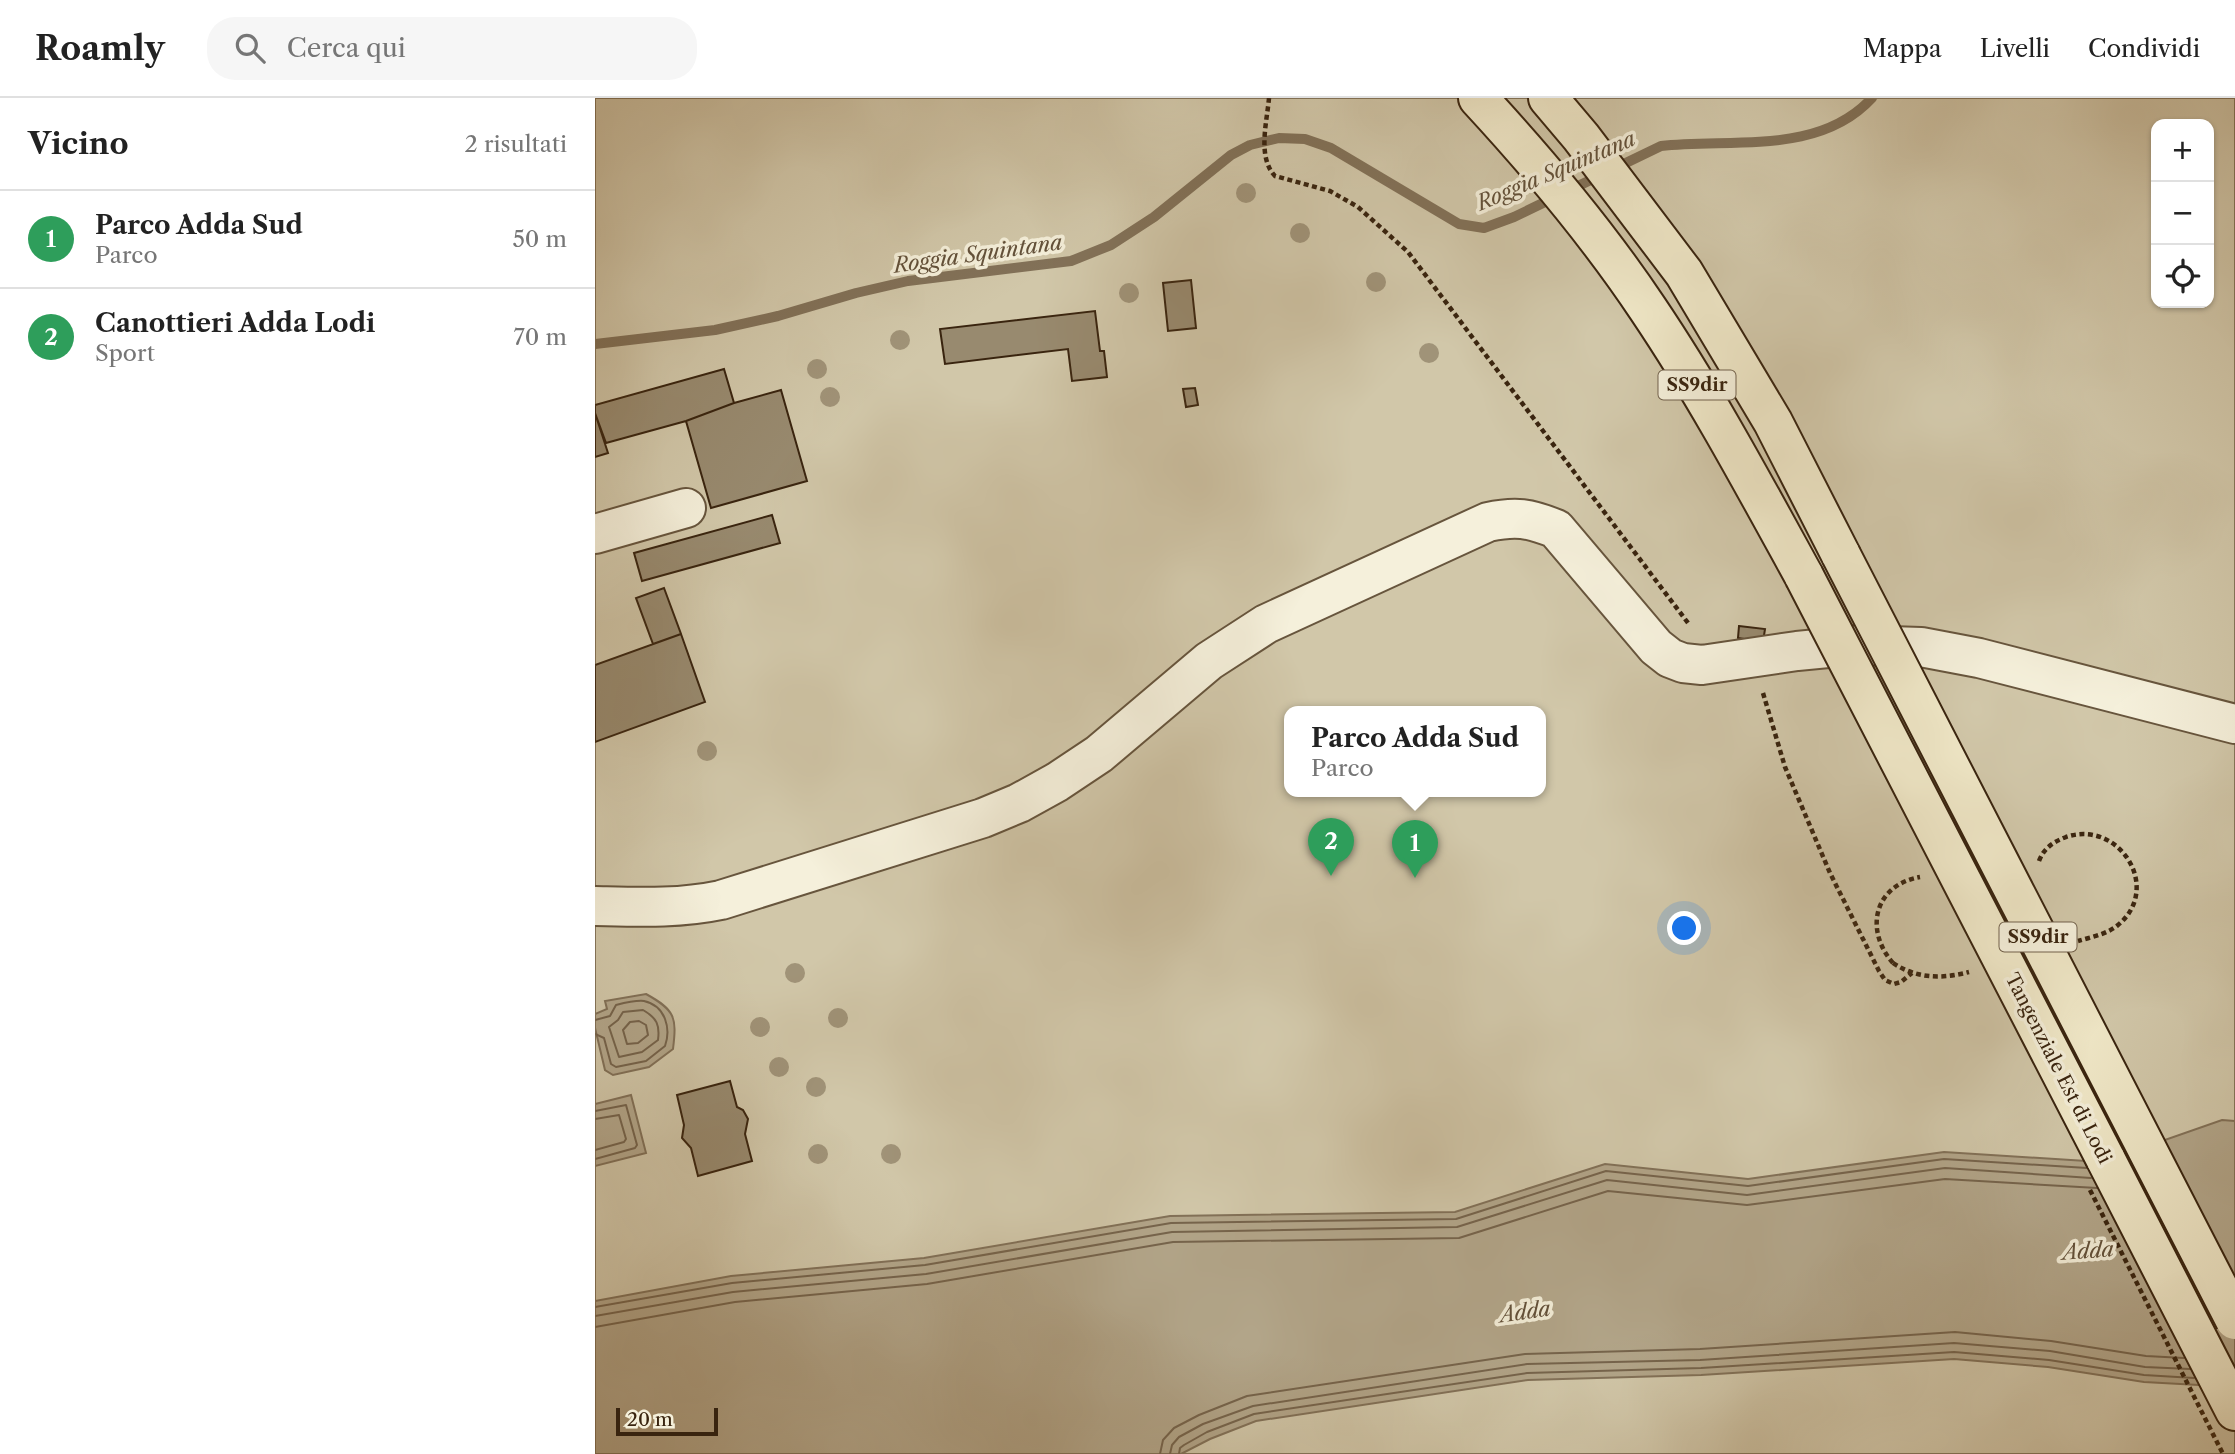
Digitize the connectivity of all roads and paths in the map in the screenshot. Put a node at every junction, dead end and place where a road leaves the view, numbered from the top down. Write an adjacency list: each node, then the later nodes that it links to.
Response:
1 (1269, 98): 6 (path)
2 (1478, 98): 13 (highway, Tangenziale Est di Lodi / SS9dir, bridge)
3 (1548, 98): 12 (highway, SS9dir, bridge)
4 (687, 508): 5 (street)
5 (595, 534)
6 (1736, 661): 7 (street); 10 (street); 11 (path)
7 (2235, 724)
8 (2037, 865): 9 (path)
9 (2136, 889)
10 (595, 906)
11 (1912, 973)
12 (2235, 1320)
13 (2235, 1411)

